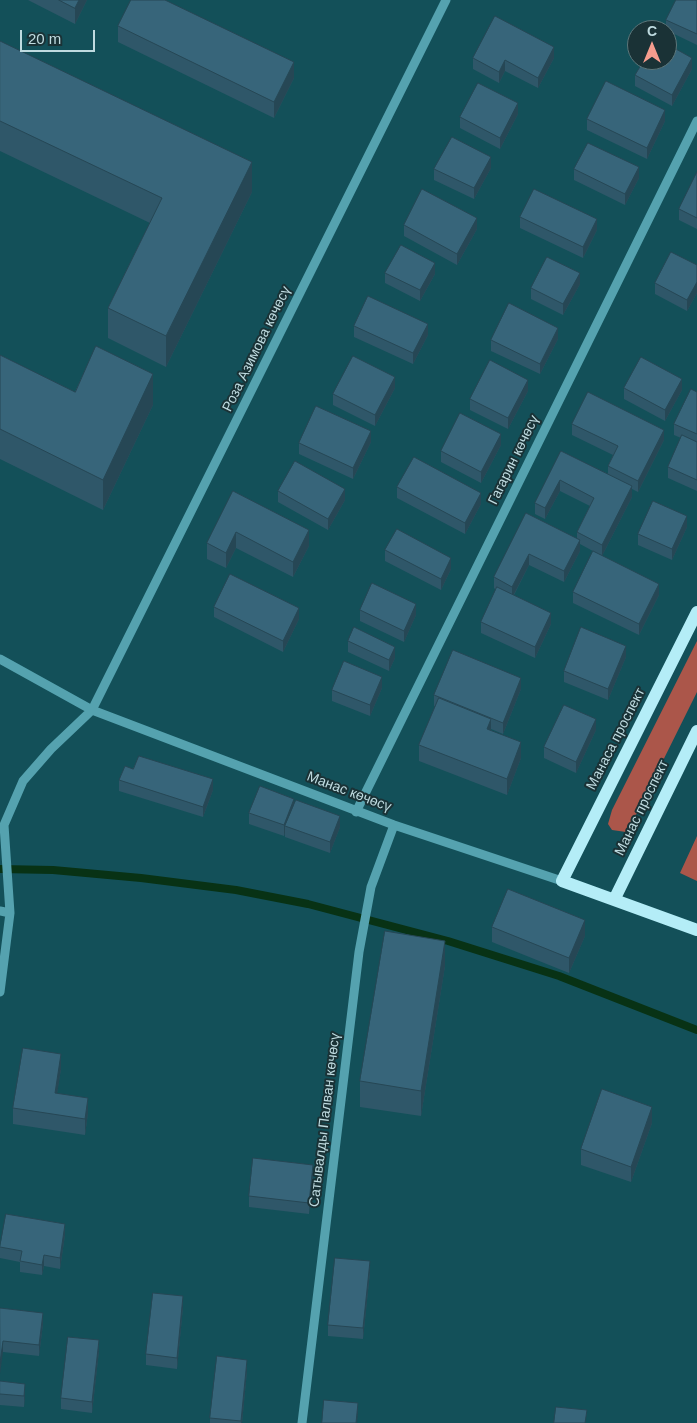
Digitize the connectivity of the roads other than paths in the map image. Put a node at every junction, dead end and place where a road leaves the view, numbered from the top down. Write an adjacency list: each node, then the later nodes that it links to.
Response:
1 (446, 0): 5 (street, Роза Азимова көчөсү)
2 (697, 121): 7 (street, Гагарин көчөсү)
3 (697, 612): 9 (main road, Манаса проспект)
4 (0, 659): 5 (street, Манас көчөсү)
5 (92, 710): 7 (street, Манас көчөсү); 12 (street, Роза Азимова көчөсү)
6 (697, 731): 10 (main road, Манас проспект)
7 (356, 812): 8 (street, Манас көчөсү)
8 (394, 825): 9 (street, Манас көчөсү); 15 (street, Сатывалды Палван көчөсү)
9 (562, 880): 10 (main road, Манас көчөсү)
10 (615, 898): 13 (main road, Манас көчөсү)
11 (0, 911): 12 (street)
12 (10, 913): 14 (street)
13 (697, 930)
14 (0, 992)
15 (302, 1423)

